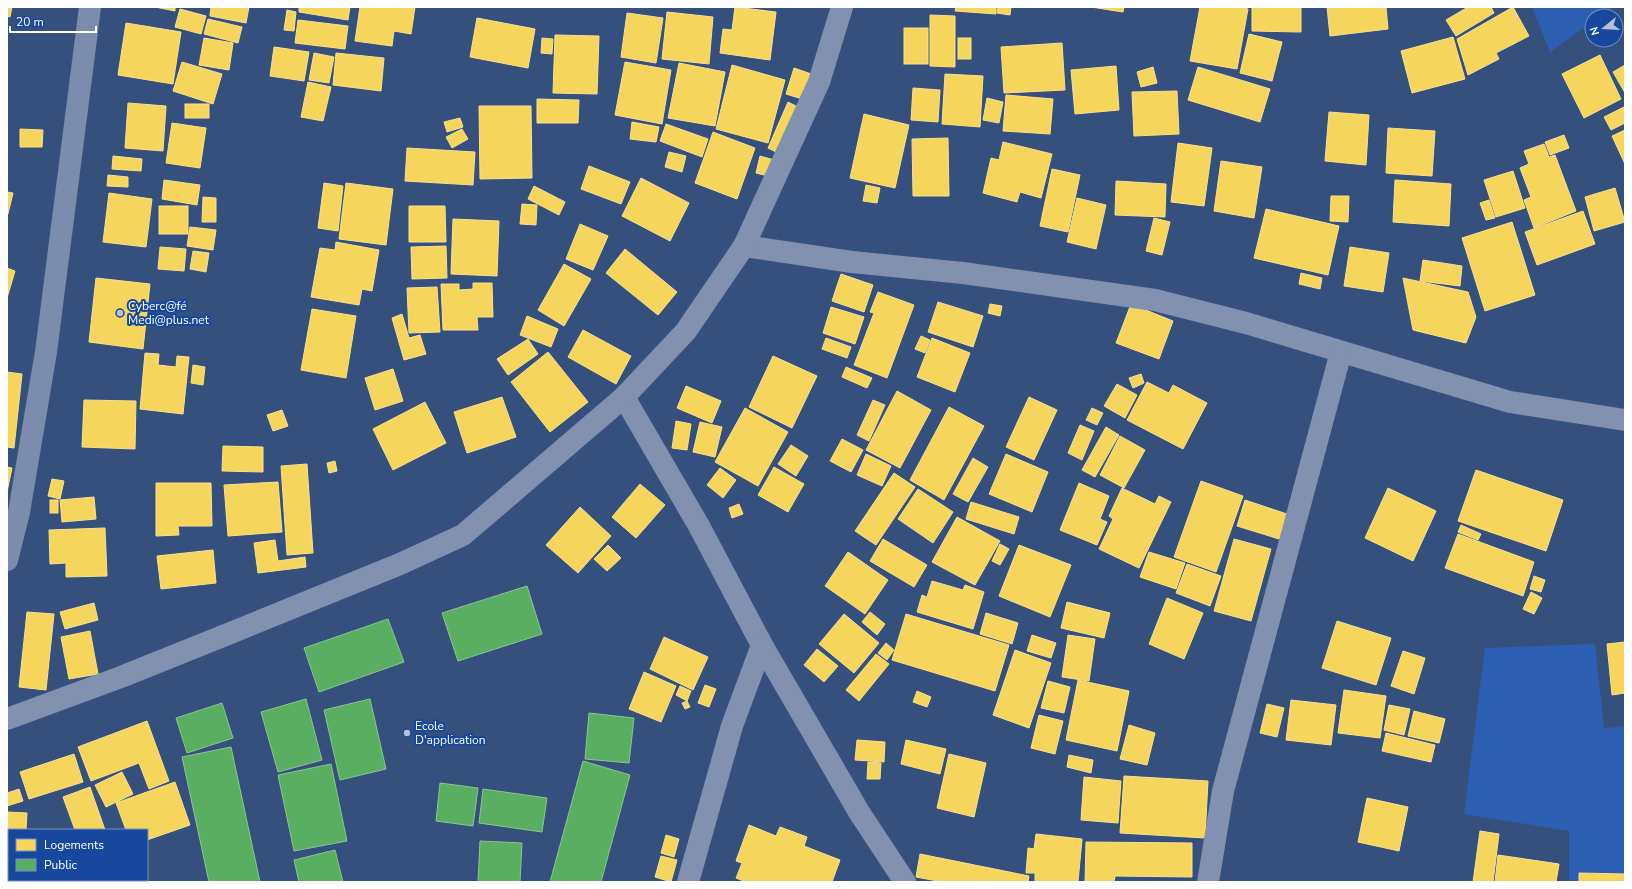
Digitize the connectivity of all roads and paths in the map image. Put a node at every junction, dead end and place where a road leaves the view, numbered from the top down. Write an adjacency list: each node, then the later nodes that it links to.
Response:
1 (90, 7): 7 (street)
2 (842, 7): 3 (street)
3 (744, 246): 4 (street); 5 (street)
4 (1341, 352): 6 (street); 12 (street)
5 (624, 397): 8 (street); 9 (street)
6 (1625, 420)
7 (7, 560)
8 (762, 645): 10 (street); 11 (street)
9 (7, 720)
10 (688, 882)
11 (905, 882)
12 (1208, 882)

